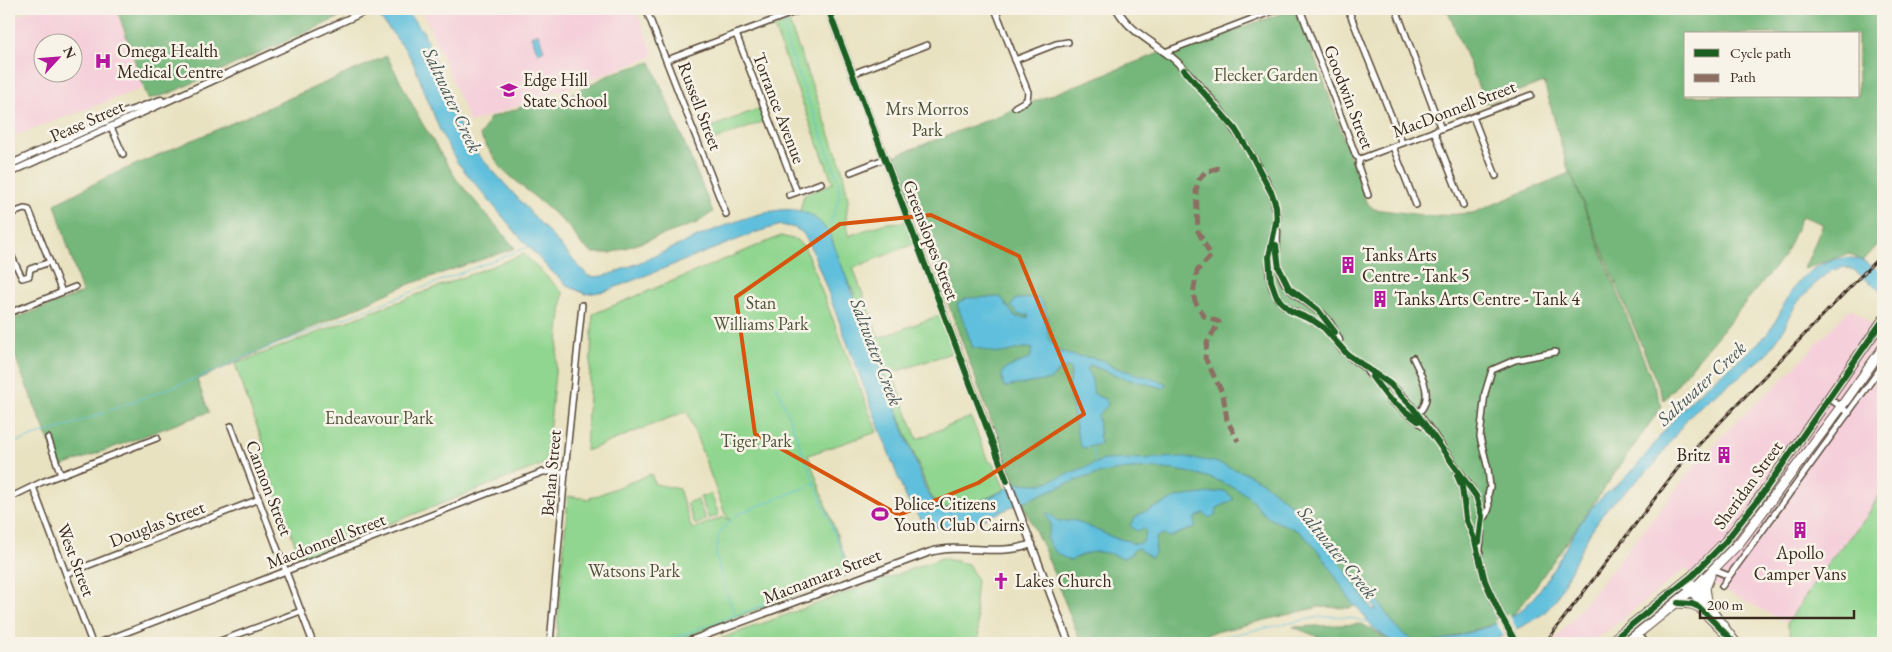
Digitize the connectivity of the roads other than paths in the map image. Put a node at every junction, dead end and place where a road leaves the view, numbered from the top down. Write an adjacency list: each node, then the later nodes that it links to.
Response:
1 (369, 9): 18 (street, Pease Street)
2 (646, 9): 15 (street, Russell Street)
3 (803, 9): 11 (street)
4 (828, 9): 17 (street, Greenslopes Street)
5 (995, 9): 16 (street)
6 (1116, 9): 14 (street)
7 (1278, 9): 14 (street)
8 (1300, 9): 29 (street, Goodwin Street)
9 (1348, 9): 25 (street)
10 (1396, 9): 23 (street)
11 (736, 34): 15 (street); 35 (street, Torrance Avenue)
12 (1068, 42): 16 (street)
13 (927, 45): 17 (street)
14 (1164, 52): 42 (street)
15 (667, 60): 41 (street, Russell Street)
16 (1015, 60): 20 (street)
17 (852, 74): 28 (street, Greenslopes Street)
18 (177, 95): 22 (street, Pease Street); 30 (street, Pease Street)
19 (1531, 95): 21 (street, MacDonnell Street)
20 (1015, 107)
21 (1473, 117): 23 (street, MacDonnell Street); 33 (street)
22 (112, 127): 27 (street); 32 (street, Pease Street)
23 (1441, 129): 24 (street, MacDonnell Street)
24 (1434, 131): 25 (street, MacDonnell Street); 38 (street)
25 (1402, 144): 26 (street, MacDonnell Street)
26 (1393, 147): 29 (street, MacDonnell Street); 39 (street)
27 (123, 154)
28 (884, 158): 31 (street); 76 (street, Greenslopes Street)
29 (1360, 159): 37 (street, Goodwin Street)
30 (9, 165)
31 (851, 172)
32 (9, 173)
33 (1496, 176)
34 (821, 183): 35 (street, Torrance Avenue)
35 (797, 192): 36 (street, Torrance Avenue)
36 (789, 195)
37 (1368, 195)
38 (1463, 205)
39 (1416, 206)
40 (10, 214): 46 (street)
41 (726, 214)
42 (1277, 217): 44 (street); 45 (street)
43 (9, 254): 46 (street)
44 (1277, 256): 45 (street); 53 (street)
45 (1269, 257): 53 (street)
46 (50, 262): 48 (street)
47 (75, 287): 48 (street)
48 (62, 292): 50 (street)
49 (582, 306): 67 (street, Behan Street)
50 (9, 313)
51 (1883, 320): 58 (highway, Sheridan Street)
52 (1883, 348): 59 (highway, Sheridan Street)
53 (1344, 350): 56 (street)
54 (1555, 352): 74 (street)
55 (1413, 358): 61 (street)
56 (1360, 364): 61 (street); 63 (street)
57 (1883, 365): 60 (street)
58 (1829, 398): 59 (street); 82 (highway, Sheridan Street)
59 (1841, 407): 60 (street); 78 (highway, Sheridan Street)
60 (1849, 413): 81 (street)
61 (1418, 414): 63 (street)
62 (231, 426): 73 (street, Cannon Street)
63 (1429, 429): 66 (street)
64 (48, 438): 68 (street)
65 (156, 438): 68 (street)
66 (1452, 463): 70 (street); 71 (street)
67 (565, 472): 79 (street, Macdonnell Street); 95 (street, Behan Street)
68 (61, 476): 69 (street)
69 (33, 488): 72 (street); 80 (street, West Street)
70 (1472, 490): 71 (street); 74 (street)
71 (1463, 495): 75 (street)
72 (9, 498)
73 (258, 499): 79 (street, Cannon Street); 80 (street, Douglas Street)
74 (1484, 518): 75 (street); 77 (street)
75 (1467, 520): 77 (street)
76 (1032, 544): 96 (street, Macnamara Street); 97 (street, Greenslopes Street)
77 (1480, 558): 89 (street)
78 (1712, 571): 81 (street); 84 (highway, Sheridan Street); 85 (highway)
79 (286, 572): 87 (street, Cannon Street); 92 (street, Macdonnell Street)
80 (66, 574): 91 (street, West Street)
81 (1729, 576): 83 (street)
82 (1686, 581): 84 (main road); 98 (highway, Sheridan Street)
83 (1722, 586)
84 (1693, 590): 85 (main road); 86 (highway, Sheridan Street); 90 (main road)
85 (1707, 601): 90 (main road)
86 (1678, 603): 88 (highway, Sheridan Street); 90 (highway)
87 (301, 611): 93 (street); 94 (street, Cannon Street)
88 (1638, 634): 99 (highway, Sheridan Street); 100 (street)
89 (1515, 642)
90 (1735, 642)
91 (92, 643)
92 (99, 643)
93 (215, 643)
94 (313, 643)
95 (550, 643)
96 (684, 643)
97 (1069, 643)
98 (1609, 643)
99 (1626, 643)
100 (1646, 643)

